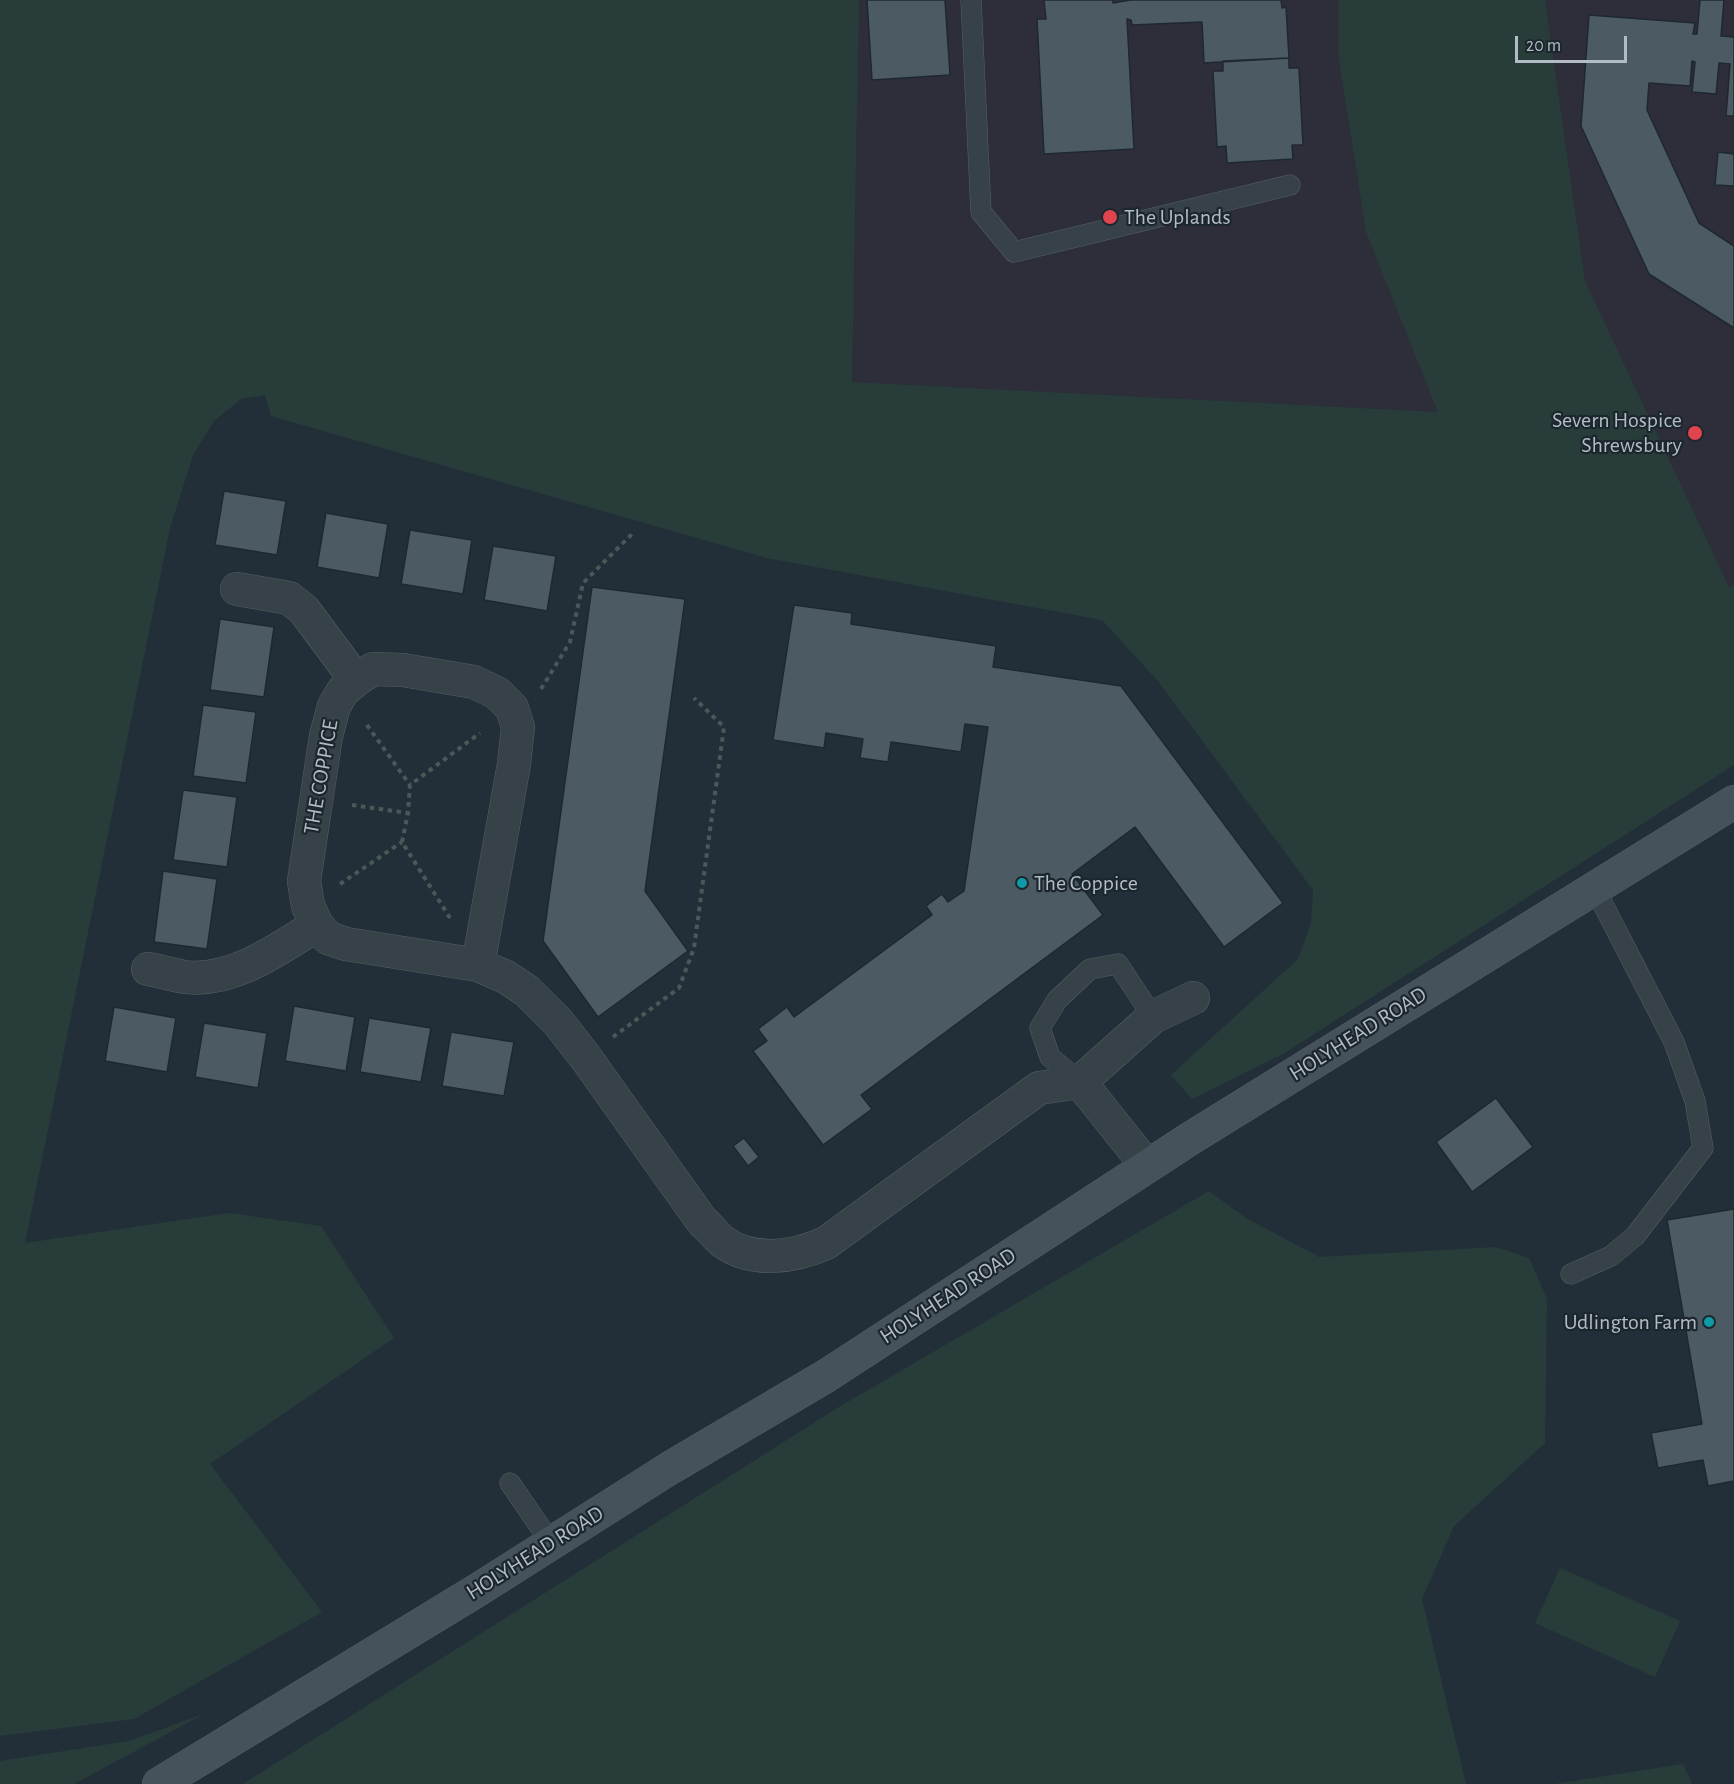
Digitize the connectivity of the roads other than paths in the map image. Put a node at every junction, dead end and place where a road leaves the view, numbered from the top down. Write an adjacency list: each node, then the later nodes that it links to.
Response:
1 (970, 0): 2 (lane)
2 (1290, 185)
3 (237, 589): 4 (street)
4 (349, 686): 7 (street, THE COPPICE); 8 (street)
5 (1734, 802): 6 (main road, HOLYHEAD ROAD)
6 (1595, 889): 13 (main road, HOLYHEAD ROAD); 14 (lane)
7 (313, 916): 8 (street); 9 (street)
8 (478, 965): 12 (street)
9 (148, 969)
10 (1192, 998): 11 (street)
11 (1153, 1017): 12 (street); 12 (lane)
12 (1080, 1082): 13 (street)
13 (1147, 1166): 16 (main road, HOLYHEAD ROAD)
14 (1571, 1274)
15 (510, 1483): 16 (lane)
16 (551, 1543): 17 (main road, HOLYHEAD ROAD)
17 (159, 1784)

